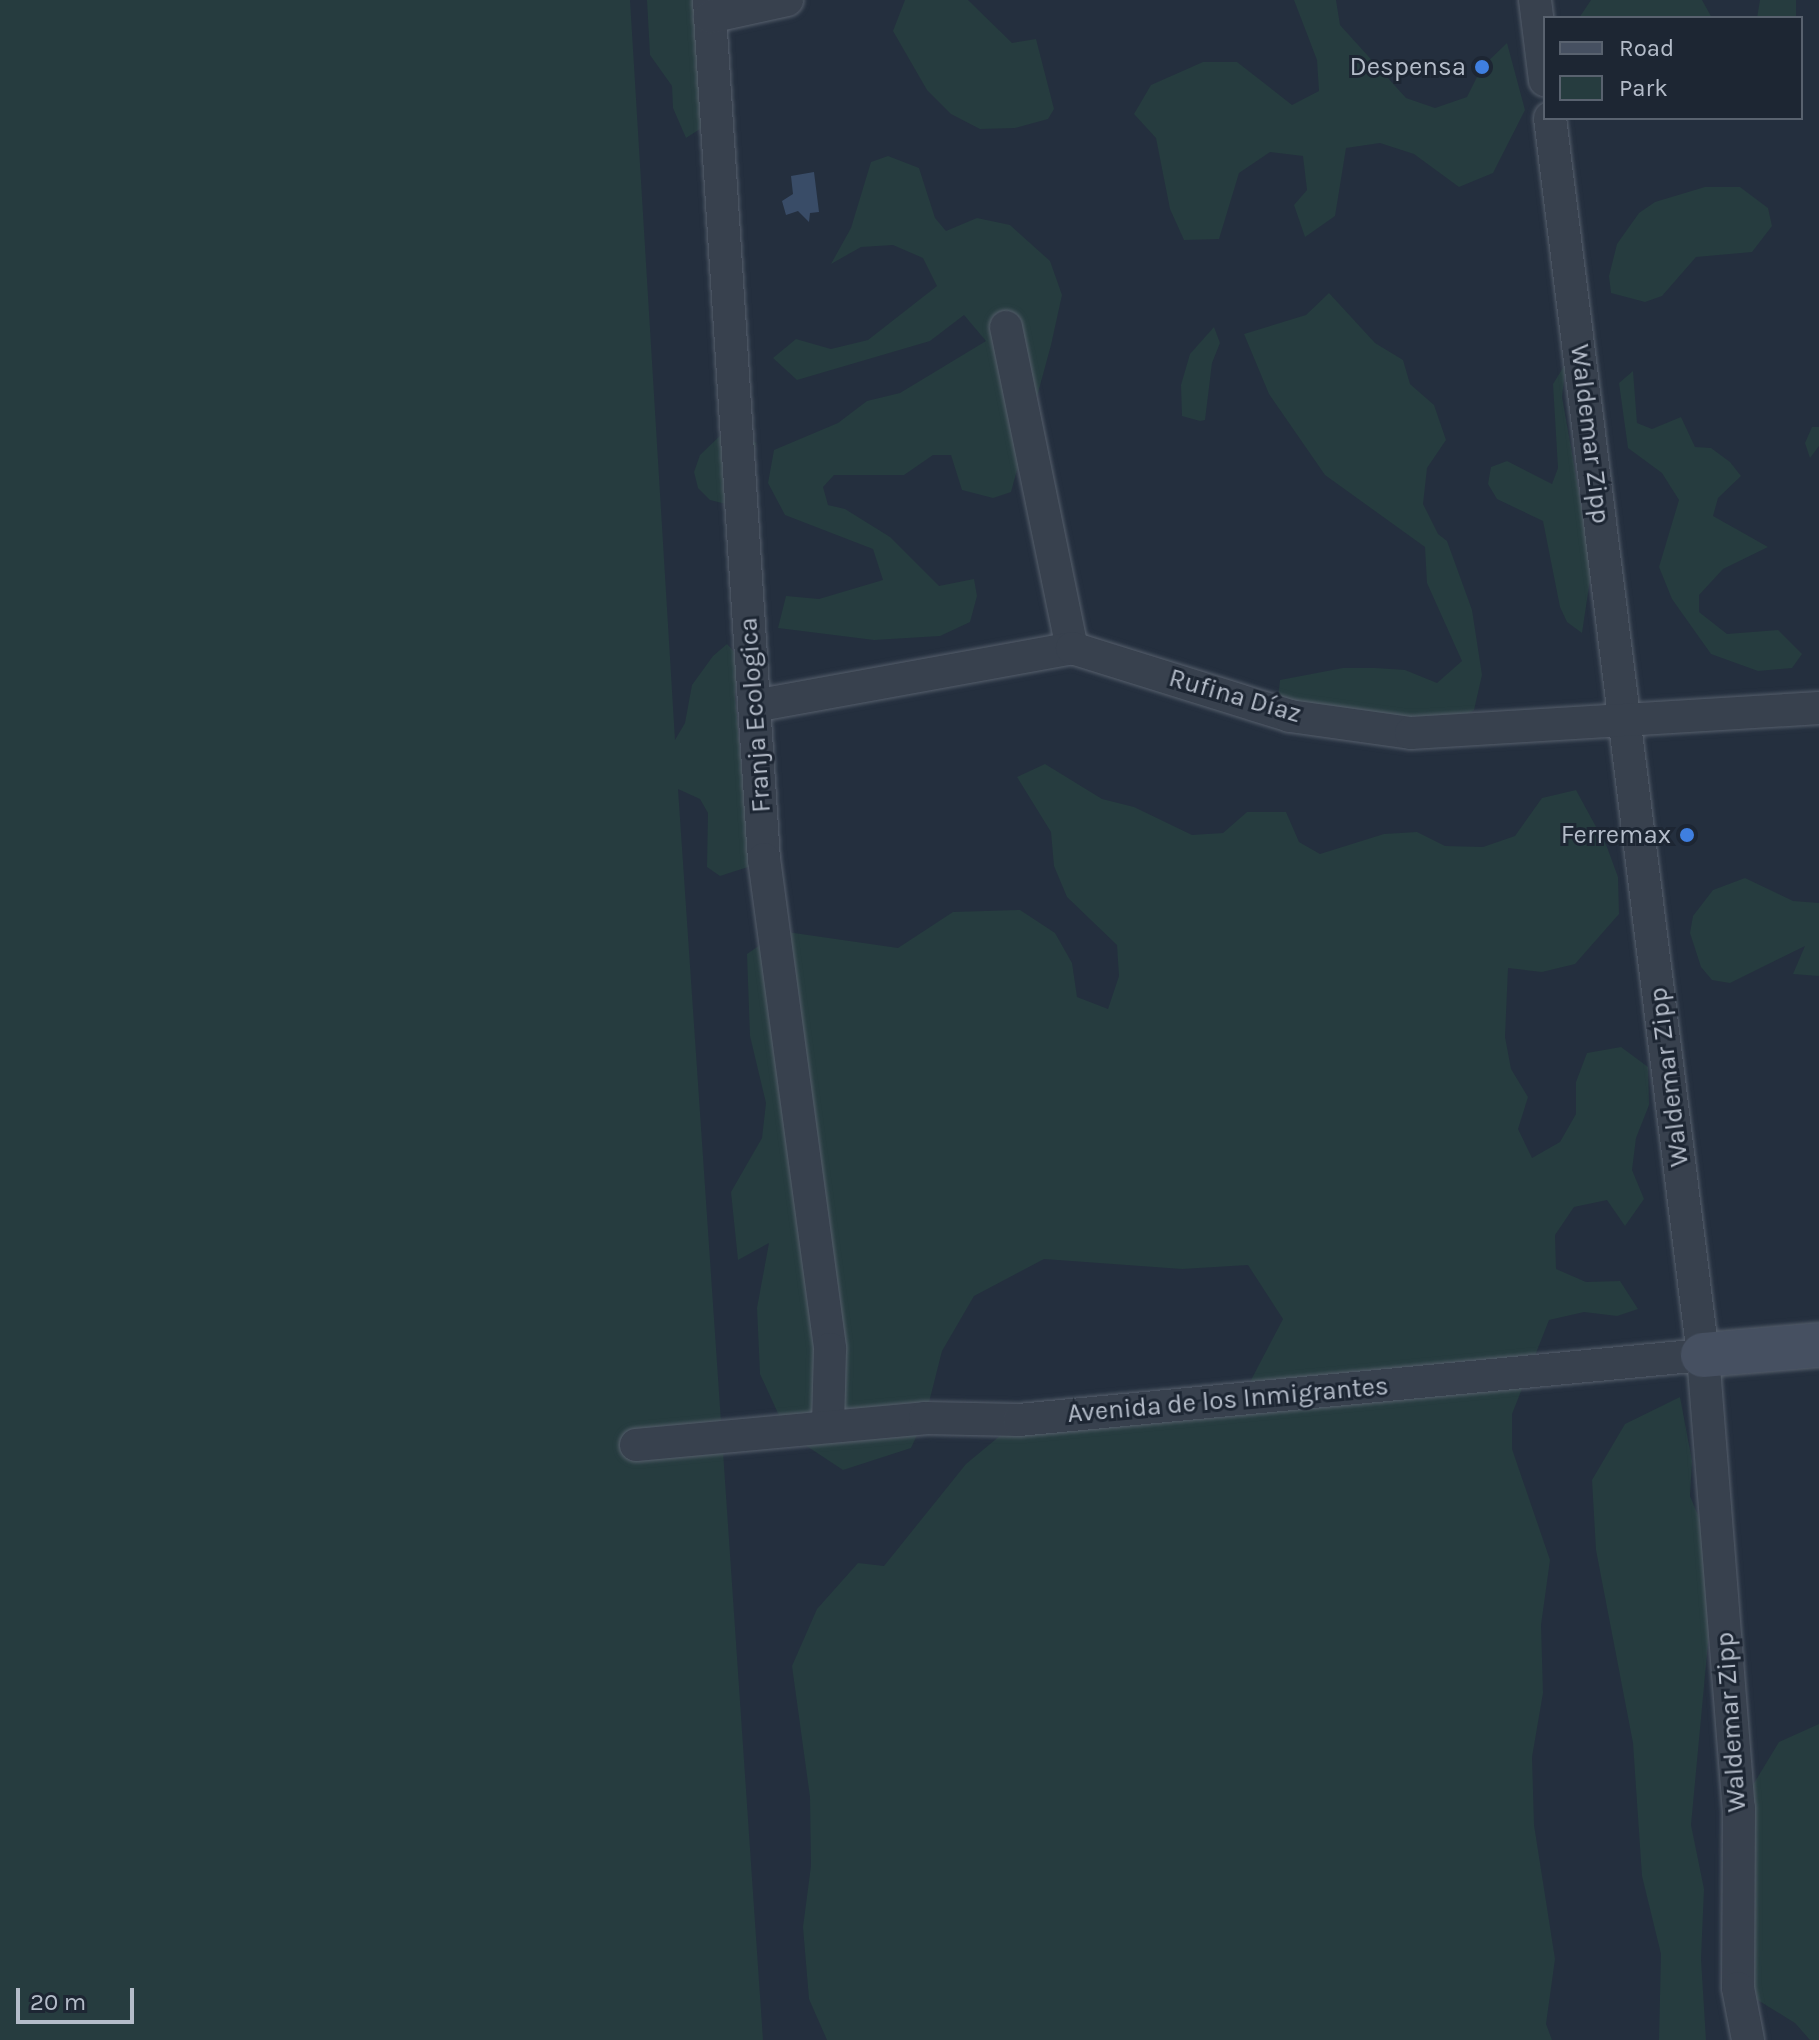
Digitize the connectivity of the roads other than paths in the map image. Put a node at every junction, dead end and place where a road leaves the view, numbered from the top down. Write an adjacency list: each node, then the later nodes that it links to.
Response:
1 (787, 0): 3 (street)
2 (1535, 0): 4 (street)
3 (709, 8): 8 (street, Franja Ecologica)
4 (1543, 64)
5 (1550, 120): 10 (street, Waldemar Zipp)
6 (1006, 327): 7 (street)
7 (1072, 648): 8 (street, Rufina Díaz); 10 (street, Rufina Díaz)
8 (754, 706): 13 (street, Franja Ecologica)
9 (1819, 708): 10 (street, Rufina Díaz)
10 (1626, 716): 12 (street, Waldemar Zipp)
11 (1819, 1345): 12 (main road, Avenida de los Inmigrantes)
12 (1703, 1355): 13 (street, Avenida de los Inmigrantes); 15 (street, Waldemar Zipp)
13 (828, 1427): 14 (street, Avenida de los Inmigrantes)
14 (636, 1445)
15 (1748, 2040)

